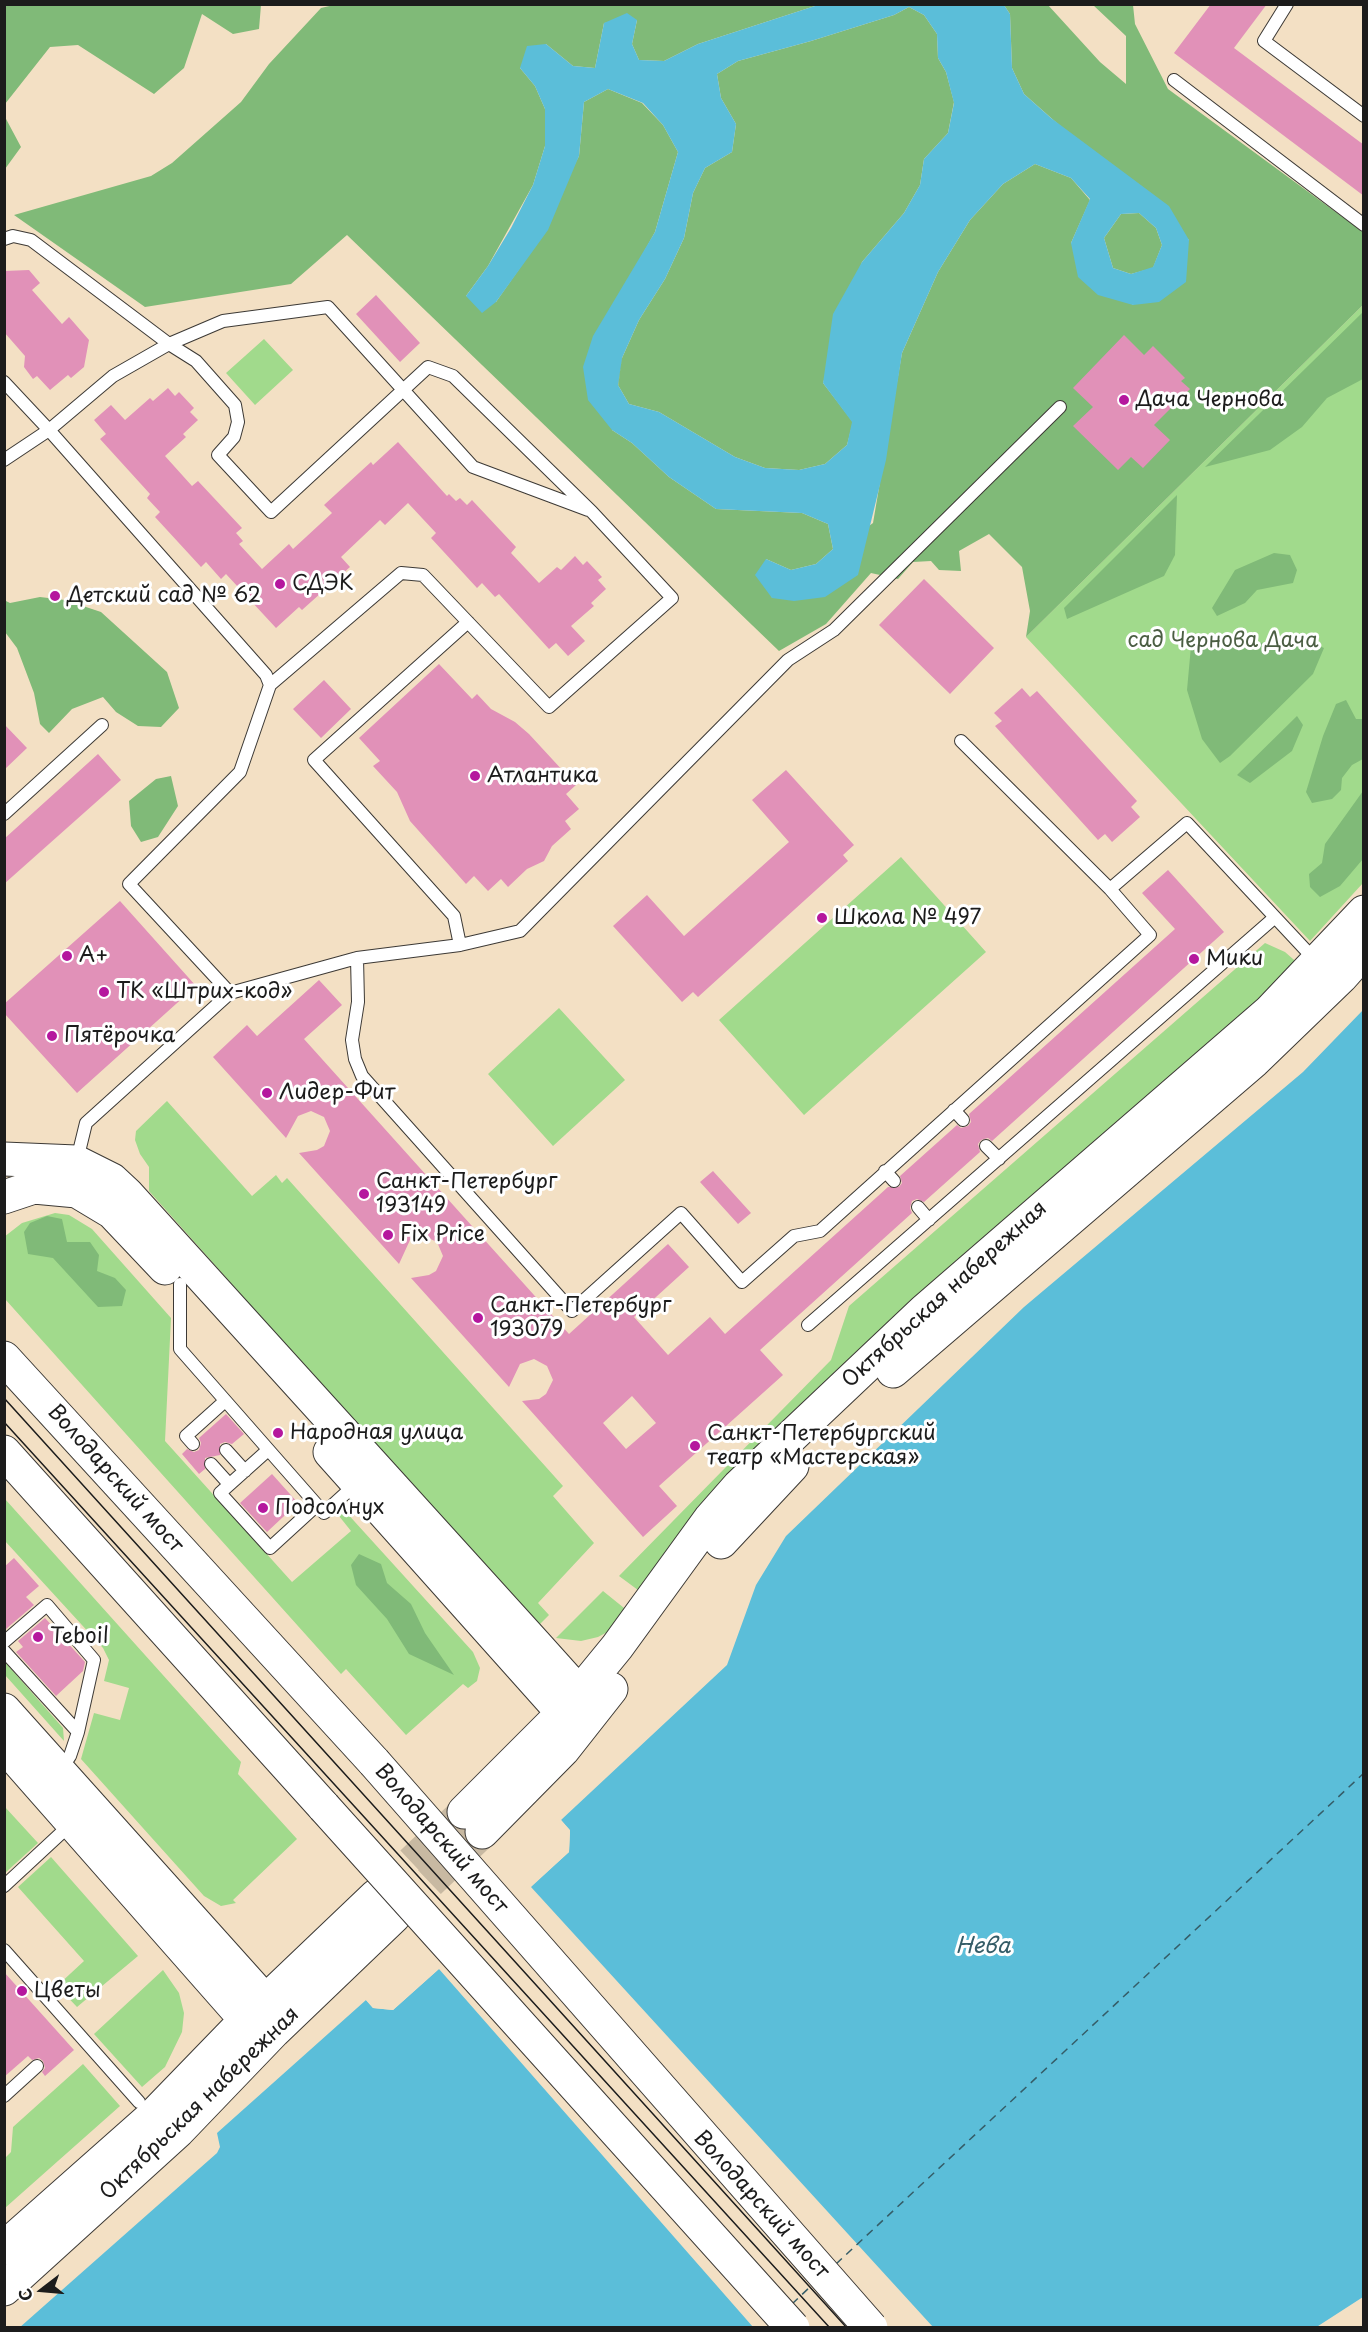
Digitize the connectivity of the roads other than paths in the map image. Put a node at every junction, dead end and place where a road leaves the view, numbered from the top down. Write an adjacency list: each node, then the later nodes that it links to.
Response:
1 (1287, 4): 3 (lane)
2 (1174, 80): 4 (lane)
3 (1364, 116)
4 (1364, 225)
5 (4, 238): 6 (lane)
6 (169, 344): 8 (lane); 8 (lane); 10 (lane)
7 (4, 382): 10 (lane)
8 (403, 390): 12 (lane); 12 (lane)
9 (1060, 408): 21 (lane)
10 (49, 430): 11 (lane); 14 (lane)
11 (4, 460)
12 (592, 512): 13 (lane)
13 (468, 622): 14 (lane); 21 (lane)
14 (270, 685): 25 (lane)
15 (102, 725): 17 (lane)
16 (961, 741): 18 (lane)
17 (4, 814)
18 (1110, 889): 20 (lane); 26 (lane)
19 (1364, 912): 24 (main road, Октябрьская набережная)
20 (1274, 918): 24 (lane); 30 (lane)
21 (460, 945): 23 (lane)
22 (1364, 951): 52 (main road, Октябрьская набережная)
23 (357, 958): 25 (lane); 32 (lane)
24 (1318, 962): 52 (main road, Октябрьская набережная)
25 (230, 993): 31 (lane)
26 (954, 1110): 27 (lane); 32 (lane)
27 (963, 1120)
28 (986, 1146): 30 (lane)
29 (4, 1159): 31 (main road)
30 (999, 1159): 36 (lane)
31 (76, 1162): 52 (main road)
32 (885, 1171): 33 (lane)
33 (894, 1181)
34 (4, 1197): 37 (main road)
35 (918, 1207): 36 (lane)
36 (929, 1220): 38 (lane)
37 (180, 1284): 40 (lane); 47 (main road)
38 (808, 1325)
39 (4, 1358): 71 (main road, Володарский мост, bridge)
40 (225, 1401): 41 (lane); 43 (lane)
41 (193, 1444)
42 (226, 1450): 46 (lane)
43 (268, 1450): 46 (lane); 49 (lane)
44 (4, 1452): 70 (main road, bridge)
45 (211, 1464): 48 (lane)
46 (245, 1471): 48 (lane)
47 (358, 1482): 49 (lane); 52 (main road)
48 (229, 1484): 49 (lane)
49 (317, 1505)
50 (4, 1642): 54 (lane)
51 (4, 1651): 54 (lane)
52 (578, 1707): 58 (main road, Октябрьская набережная)
53 (4, 1710): 56 (main road)
54 (78, 1732): 56 (lane)
55 (4, 1745): 56 (main road)
56 (51, 1780): 57 (main road)
57 (82, 1814): 59 (lane); 62 (main road)
58 (473, 1822)
59 (4, 1886)
60 (385, 1906): 62 (main road, Октябрьская набережная)
61 (4, 1950): 63 (lane)
62 (262, 2017): 68 (main road, Октябрьская набережная); 69 (main road, Октябрьская набережная)
63 (76, 2030): 64 (lane); 67 (lane)
64 (66, 2040)
65 (38, 2066): 66 (lane)
66 (4, 2096)
67 (139, 2102)
68 (4, 2248)
69 (4, 2289)
70 (793, 2328)
71 (871, 2328)

